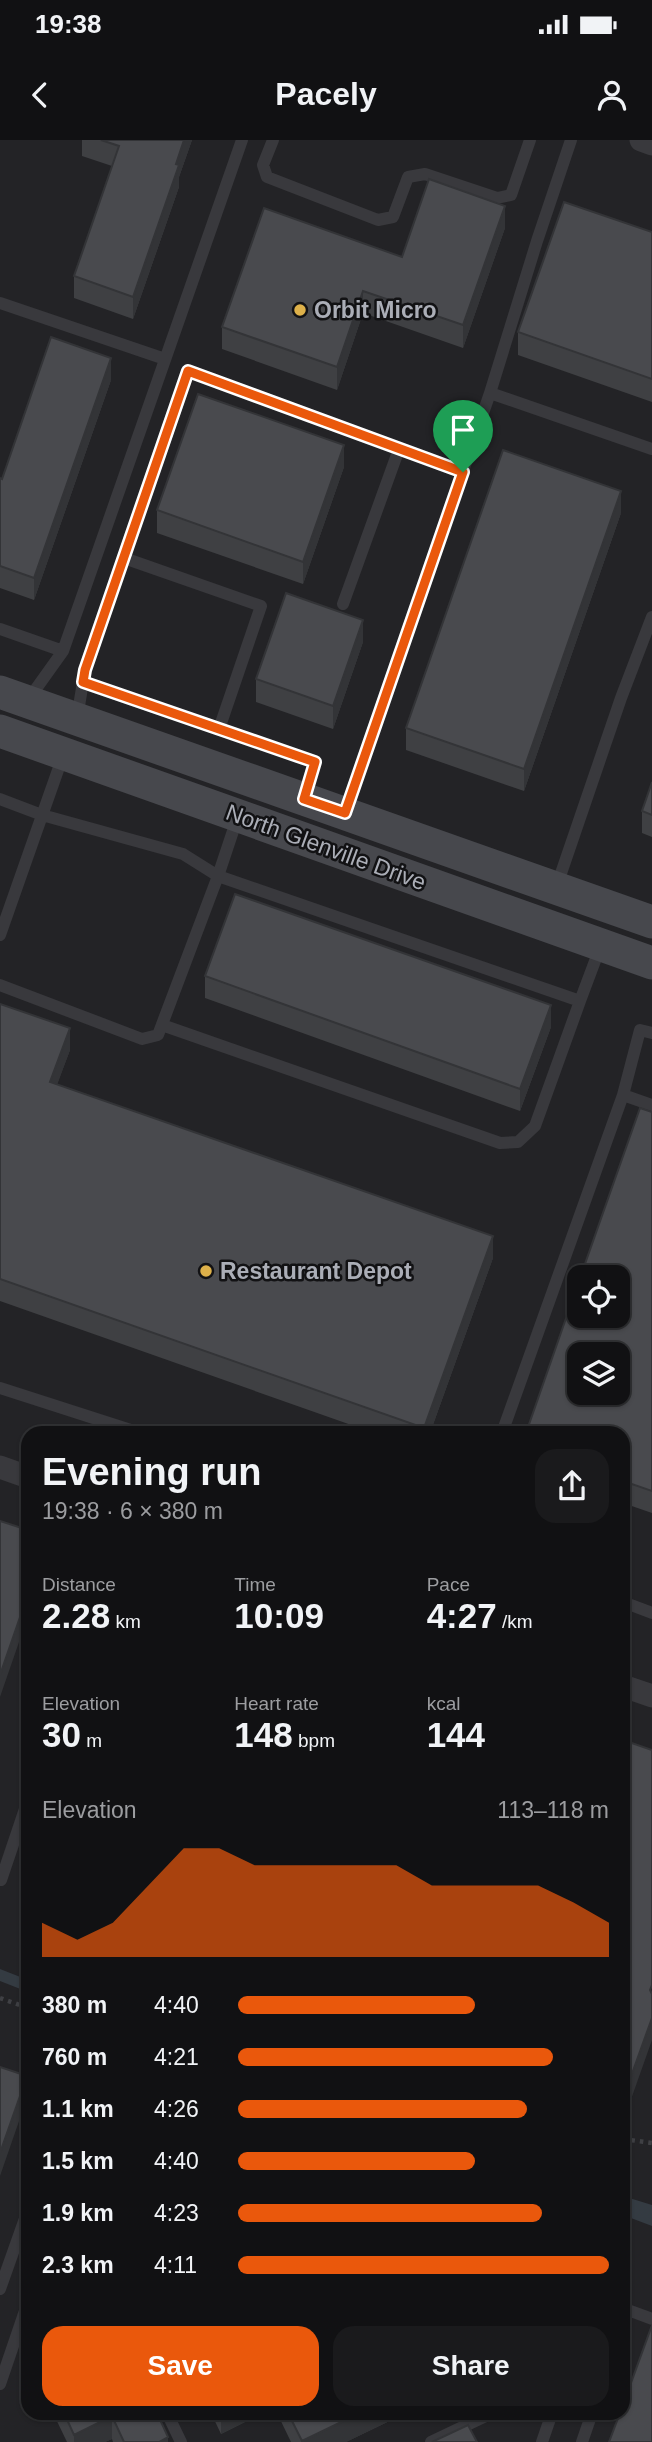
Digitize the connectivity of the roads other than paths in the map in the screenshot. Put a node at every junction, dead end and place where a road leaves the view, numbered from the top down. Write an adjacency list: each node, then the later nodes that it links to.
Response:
1 (242, 140): 8 (lane)
2 (273, 140): 3 (lane)
3 (530, 140)
4 (571, 140): 9 (lane)
5 (641, 140): 6 (street)
6 (652, 144)
7 (0, 303): 8 (lane)
8 (165, 359): 17 (lane)
9 (490, 393): 11 (lane); 12 (lane)
10 (399, 449): 12 (lane); 13 (lane); 14 (lane)
11 (652, 449)
12 (463, 472): 26 (lane)
13 (124, 558): 18 (lane); 21 (lane)
14 (343, 604)
15 (652, 617): 31 (lane)
16 (0, 629): 17 (lane)
17 (63, 650): 19 (lane)
18 (83, 682): 20 (lane); 21 (lane)
19 (13, 697): 20 (street, North Glenville Drive); 22 (street)
20 (76, 719): 23 (street); 25 (street, North Glenville Drive)
21 (219, 729): 25 (lane)
22 (7, 733): 23 (street, North Glenville Drive)
23 (64, 753): 27 (lane); 28 (street, North Glenville Drive)
24 (0, 799): 27 (lane)
25 (304, 799): 26 (street, North Glenville Drive)
26 (345, 813): 29 (street); 31 (street, North Glenville Drive)
27 (42, 815): 30 (lane); 33 (lane)
28 (238, 816): 29 (street, North Glenville Drive); 30 (lane)
29 (333, 850): 34 (street, North Glenville Drive)
30 (218, 876): 37 (lane); 38 (lane)
31 (555, 888): 32 (street, North Glenville Drive)
32 (652, 922)
33 (0, 935)
34 (601, 944): 35 (street, North Glenville Drive); 37 (lane)
35 (652, 962)
36 (0, 985): 38 (lane)
37 (580, 1001): 38 (lane)
38 (162, 1025)
39 (652, 1034): 40 (lane)
40 (623, 1095): 41 (lane); 44 (lane)
41 (652, 1105)
42 (0, 1388): 43 (lane)
43 (118, 1426)
44 (505, 1426)
45 (0, 1467): 46 (street)
46 (21, 1474)
47 (630, 1605): 48 (lane)
48 (652, 1613)
49 (630, 1688): 50 (street)
50 (652, 1696)
51 (21, 1821): 52 (lane)
52 (1, 1880)
53 (21, 2230): 54 (lane)
54 (0, 2289)
55 (630, 2311): 56 (lane)
56 (652, 2319)
57 (21, 2322): 58 (lane)
58 (0, 2384)
59 (170, 2420): 63 (lane)
60 (477, 2420): 64 (lane)
61 (550, 2420): 65 (lane)
62 (590, 2420): 66 (lane)
63 (181, 2442)
64 (431, 2442)
65 (542, 2442)
66 (582, 2442)

